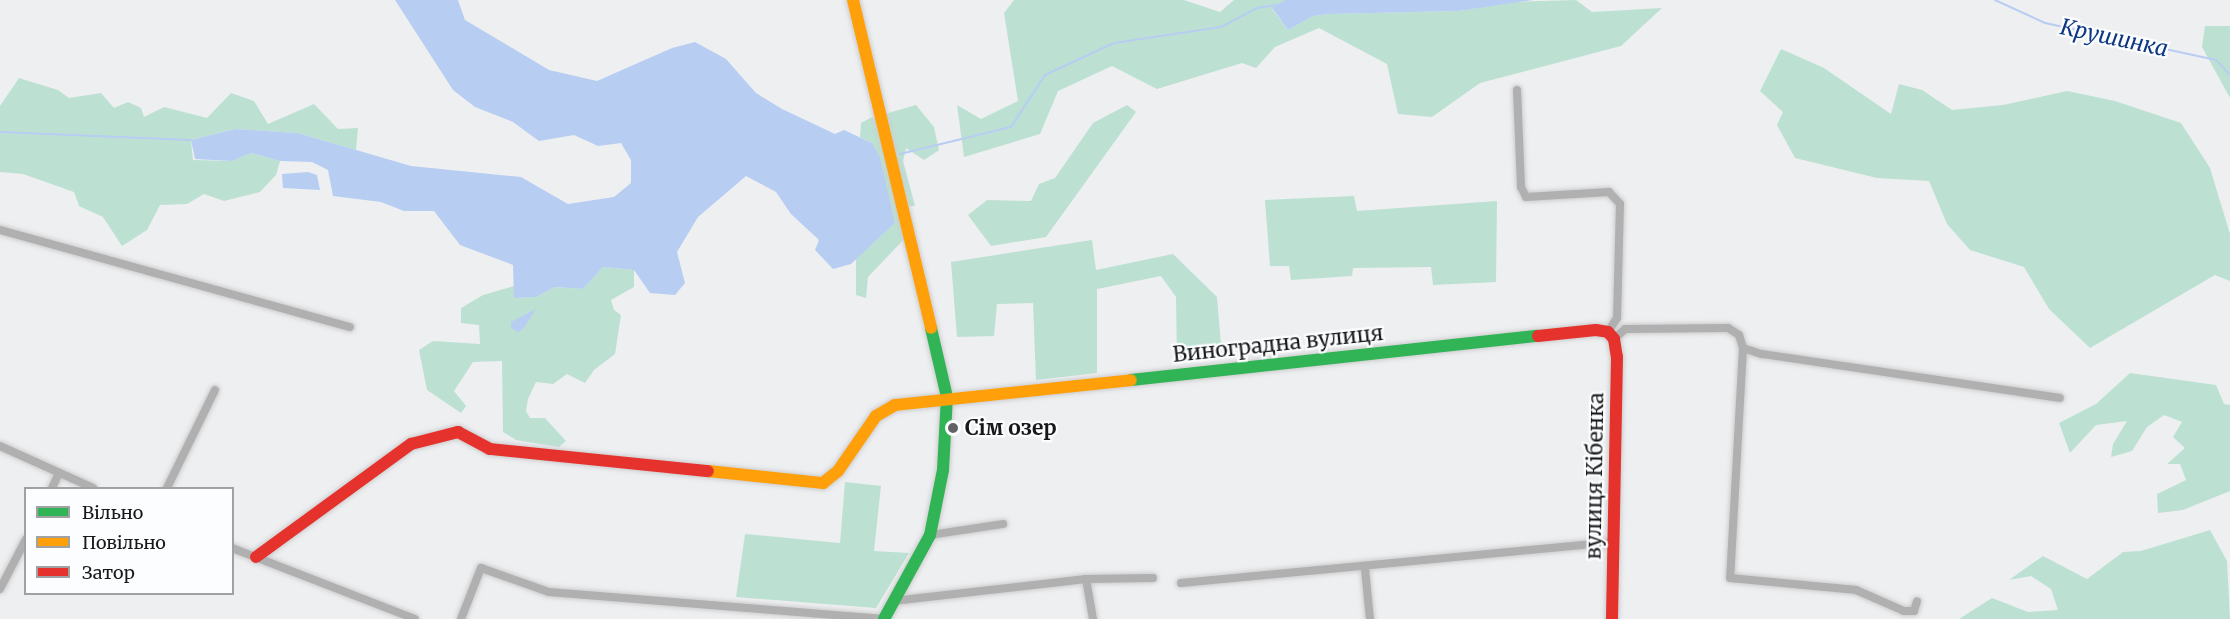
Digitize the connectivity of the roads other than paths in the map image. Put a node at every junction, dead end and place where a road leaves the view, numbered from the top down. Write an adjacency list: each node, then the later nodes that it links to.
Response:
1 (853, 0): 8 (street)
2 (1517, 90): 5 (street)
3 (0, 230): 4 (street)
4 (350, 327)
5 (1611, 335): 6 (street); 8 (street, Виноградна вулиця); 17 (street, вулиця Кібенка)
6 (1743, 348): 9 (street); 27 (street)
7 (215, 390): 14 (street)
8 (947, 398): 16 (street); 20 (street, Виноградна вулиця)
9 (2060, 398)
10 (0, 446): 11 (street)
11 (59, 473): 12 (street); 13 (street)
12 (52, 487)
13 (89, 487)
14 (168, 487)
15 (1003, 524): 16 (street)
16 (930, 535): 26 (street)
17 (1613, 542): 21 (street); 33 (street, вулиця Кібенка)
18 (24, 544): 25 (street)
19 (234, 549): 20 (street)
20 (256, 557): 28 (street)
21 (1365, 569): 24 (street); 32 (street)
22 (1153, 578): 23 (street)
23 (1086, 579): 26 (street); 31 (street)
24 (1181, 583)
25 (0, 590)
26 (893, 601): 30 (street)
27 (1917, 601)
28 (415, 619)
29 (461, 619): 30 (street)
30 (882, 619)
31 (1093, 619)
32 (1370, 619)
33 (1611, 619)

